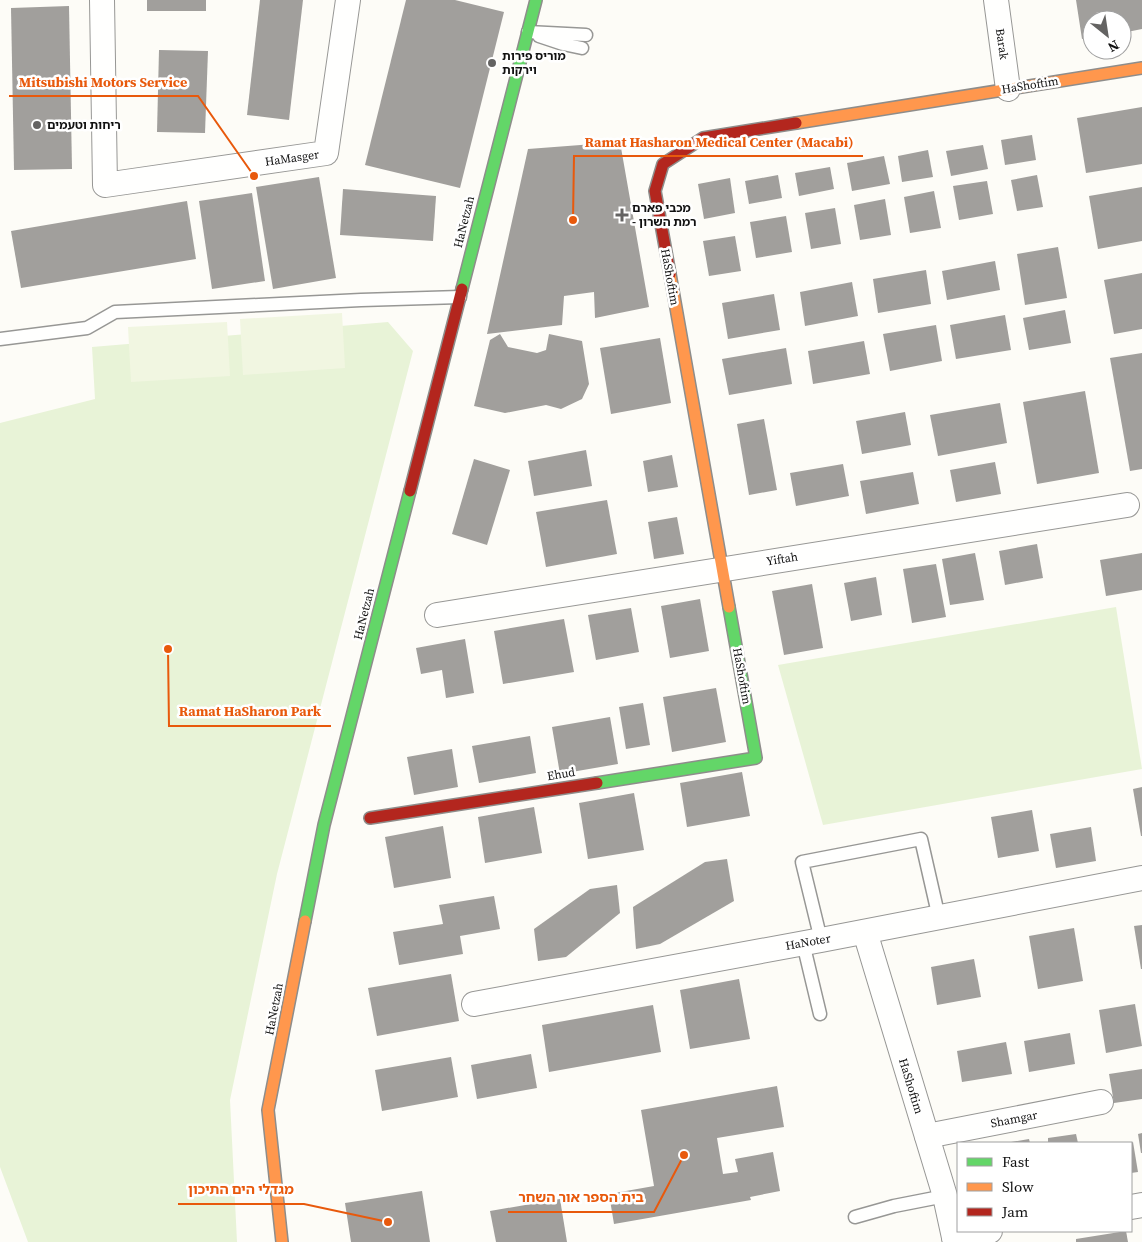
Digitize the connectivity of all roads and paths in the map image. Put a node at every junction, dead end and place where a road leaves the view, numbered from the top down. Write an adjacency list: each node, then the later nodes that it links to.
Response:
1 (102, 0): 2 (street, HaMasger)
2 (348, 0)
3 (536, 0): 5 (street, HaNetzah)
4 (996, 0): 9 (street, Barak)
5 (528, 32): 6 (lane); 7 (lane); 10 (street, HaNetzah)
6 (586, 35)
7 (582, 48)
8 (1142, 68): 9 (street, HaShoftim)
9 (1008, 89): 13 (street, HaShoftim)
10 (460, 297): 11 (lane); 29 (street, HaNetzah)
11 (0, 339)
12 (1127, 505): 13 (street, Yiftah)
13 (723, 569): 14 (street, Yiftah); 15 (street, HaShoftim)
14 (436, 615)
15 (756, 758): 16 (street, Ehud)
16 (370, 818)
17 (1142, 878): 18 (street, HaNoter)
18 (939, 918): 19 (street, HaNoter); 20 (lane)
19 (865, 932): 20 (street, HaNoter); 24 (street, HaShoftim)
20 (812, 942): 21 (street, HaNoter); 22 (lane)
21 (474, 1004)
22 (820, 1014)
23 (1101, 1102): 24 (street, Shamgar)
24 (926, 1136): 25 (street, HaShoftim)
25 (945, 1196): 26 (lane); 28 (street, HaShoftim)
26 (856, 1217)
27 (986, 1232): 28 (street)
28 (954, 1239)
29 (282, 1242)

